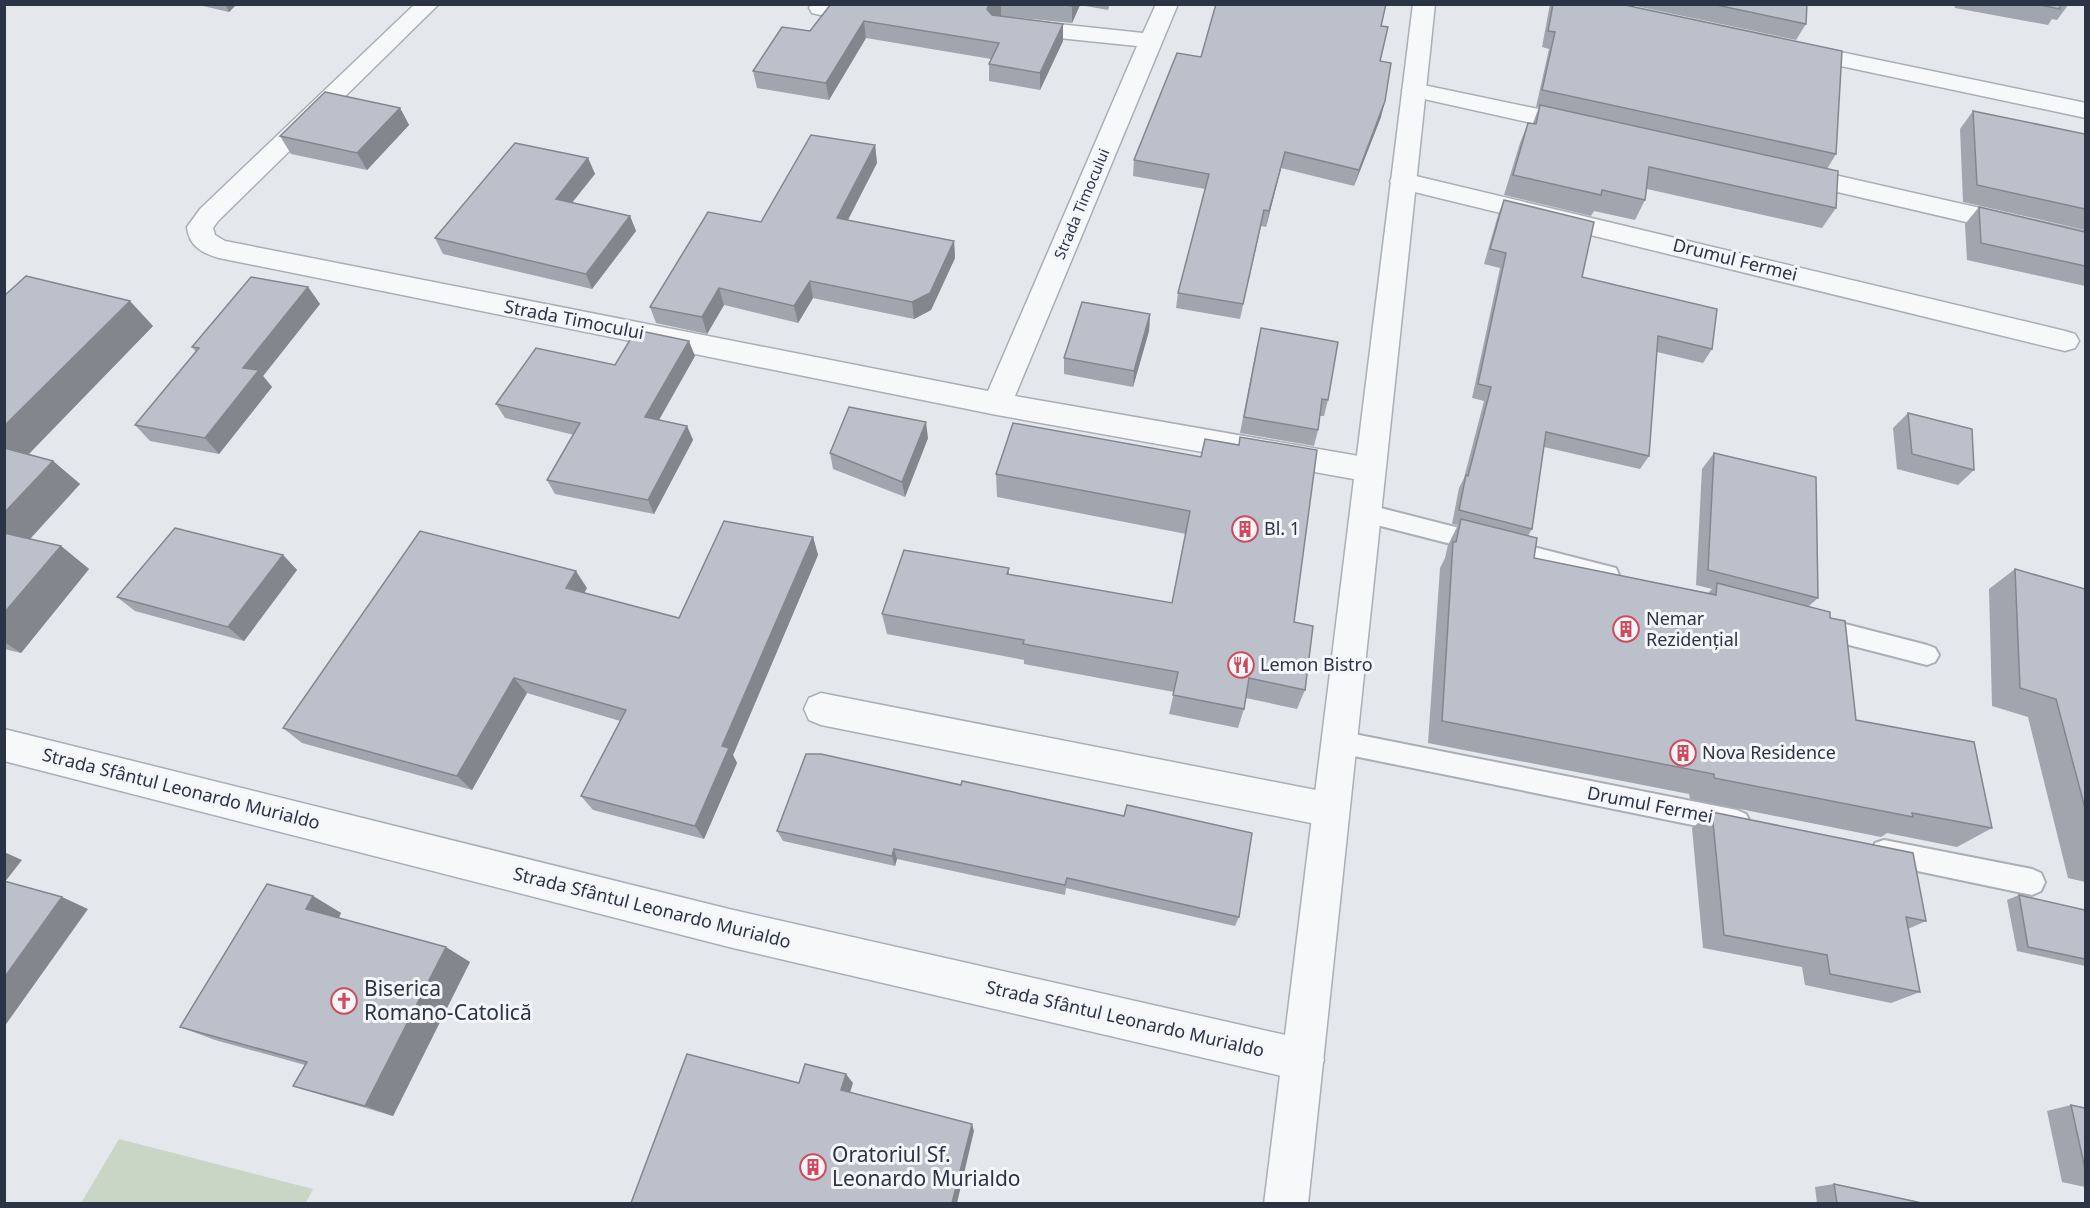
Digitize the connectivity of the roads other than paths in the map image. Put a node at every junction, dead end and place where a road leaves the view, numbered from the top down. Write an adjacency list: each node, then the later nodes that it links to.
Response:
1 (428, 4): 14 (street, Strada Timocului)
2 (1167, 4): 5 (street, Strada Timocului)
3 (1424, 4): 7 (street)
4 (1001, 25): 5 (street)
5 (1152, 42): 14 (street, Strada Timocului)
6 (1772, 45): 8 (street)
7 (1414, 90): 9 (street); 11 (street)
8 (2085, 111)
9 (1603, 131)
10 (1774, 169): 12 (street)
11 (1403, 181): 13 (street, Drumul Fermei); 15 (street)
12 (2085, 241)
13 (2066, 340)
14 (997, 404): 15 (street, Strada Timocului)
15 (1370, 470): 16 (street)
16 (1365, 513): 17 (lane); 21 (street)
17 (1629, 580)
18 (1801, 623): 19 (lane)
19 (1927, 655)
20 (821, 709): 23 (street)
21 (1339, 742): 23 (street); 24 (lane, Drumul Fermei)
22 (4, 745): 27 (street, Strada Sfântul Leonardo Murialdo)
23 (1331, 810): 27 (street)
24 (1762, 827)
25 (1856, 846): 26 (lane)
26 (2032, 882)
27 (1303, 1060): 28 (street)
28 (1286, 1203)

